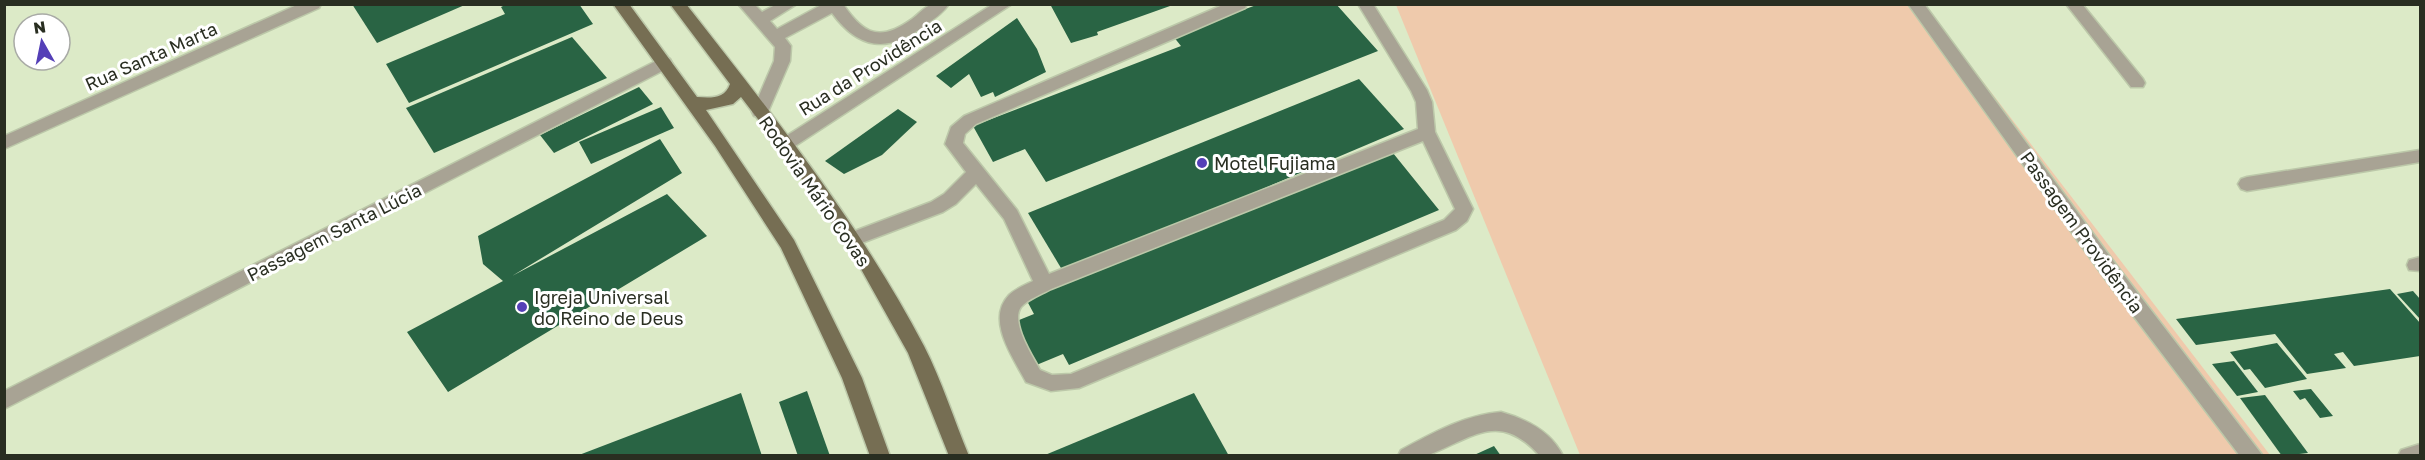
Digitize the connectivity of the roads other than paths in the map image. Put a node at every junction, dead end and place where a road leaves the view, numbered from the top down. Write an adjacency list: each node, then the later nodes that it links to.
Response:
1 (314, 4): 21 (street, Rua Santa Marta)
2 (620, 4): 15 (main road)
3 (677, 4): 17 (main road, Rodovia Mário Covas)
4 (746, 4): 13 (street)
5 (790, 4): 13 (street)
6 (942, 4): 12 (street)
7 (1005, 4): 22 (street, Rua da Providência)
8 (1240, 4): 24 (street)
9 (1365, 4): 20 (street)
10 (1915, 4): 34 (street, Passagem Providência)
11 (2073, 4): 16 (street)
12 (834, 5): 14 (street)
13 (760, 20): 14 (street)
14 (775, 37): 19 (street)
15 (663, 63): 18 (main road); 28 (street, Passagem Santa Lúcia)
16 (2137, 83)
17 (738, 85): 18 (main road); 19 (main road, Rodovia Mário Covas)
18 (693, 103): 30 (main road)
19 (760, 112): 22 (main road, Rodovia Mário Covas)
20 (1427, 132): 27 (street); 27 (street)
21 (4, 143)
22 (786, 144): 26 (main road, Rodovia Mário Covas)
23 (2421, 156): 25 (street)
24 (976, 173): 26 (street); 27 (street)
25 (2247, 184)
26 (853, 239): 31 (main road, Rodovia Mário Covas)
27 (1044, 284)
28 (4, 401)
29 (2421, 453): 35 (street)
30 (880, 456)
31 (959, 456)
32 (1408, 456): 33 (street)
33 (1553, 456)
34 (2253, 456)
35 (2408, 456)

